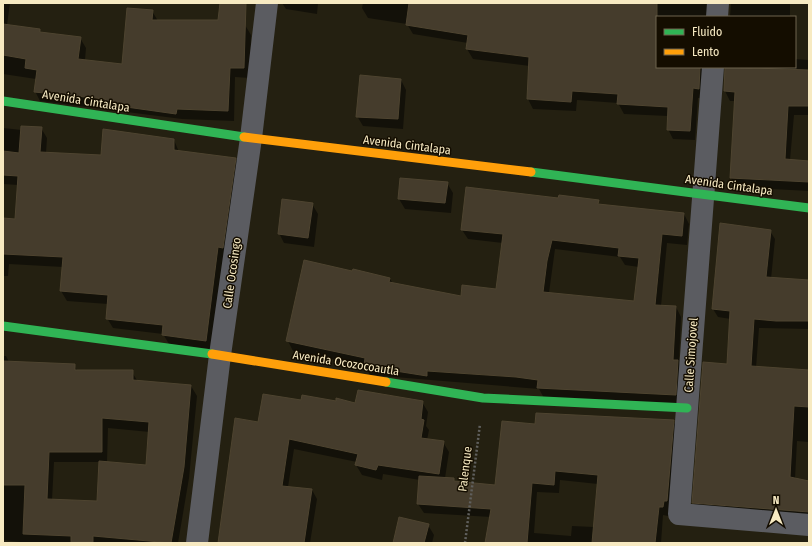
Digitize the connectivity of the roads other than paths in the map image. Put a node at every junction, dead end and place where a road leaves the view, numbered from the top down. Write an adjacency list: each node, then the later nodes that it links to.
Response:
1 (267, 3): 6 (street, Calle Ocosingo)
2 (718, 3): 3 (street)
3 (717, 16)
4 (713, 68): 7 (street, Calle Simojovel)
5 (3, 101): 6 (street, Avenida Cintalapa)
6 (251, 138): 7 (street, Avenida Cintalapa); 10 (street, Calle Ocosingo)
7 (702, 193): 8 (street, Avenida Cintalapa); 11 (street, Calle Simojovel)
8 (809, 208)
9 (3, 326): 10 (street, Avenida Ocozocoautla)
10 (220, 355): 11 (street, Avenida Ocozocoautla); 13 (street, Calle Ocosingo)
11 (687, 408): 12 (street, Calle Simojovel)
12 (809, 525)
13 (197, 543)

